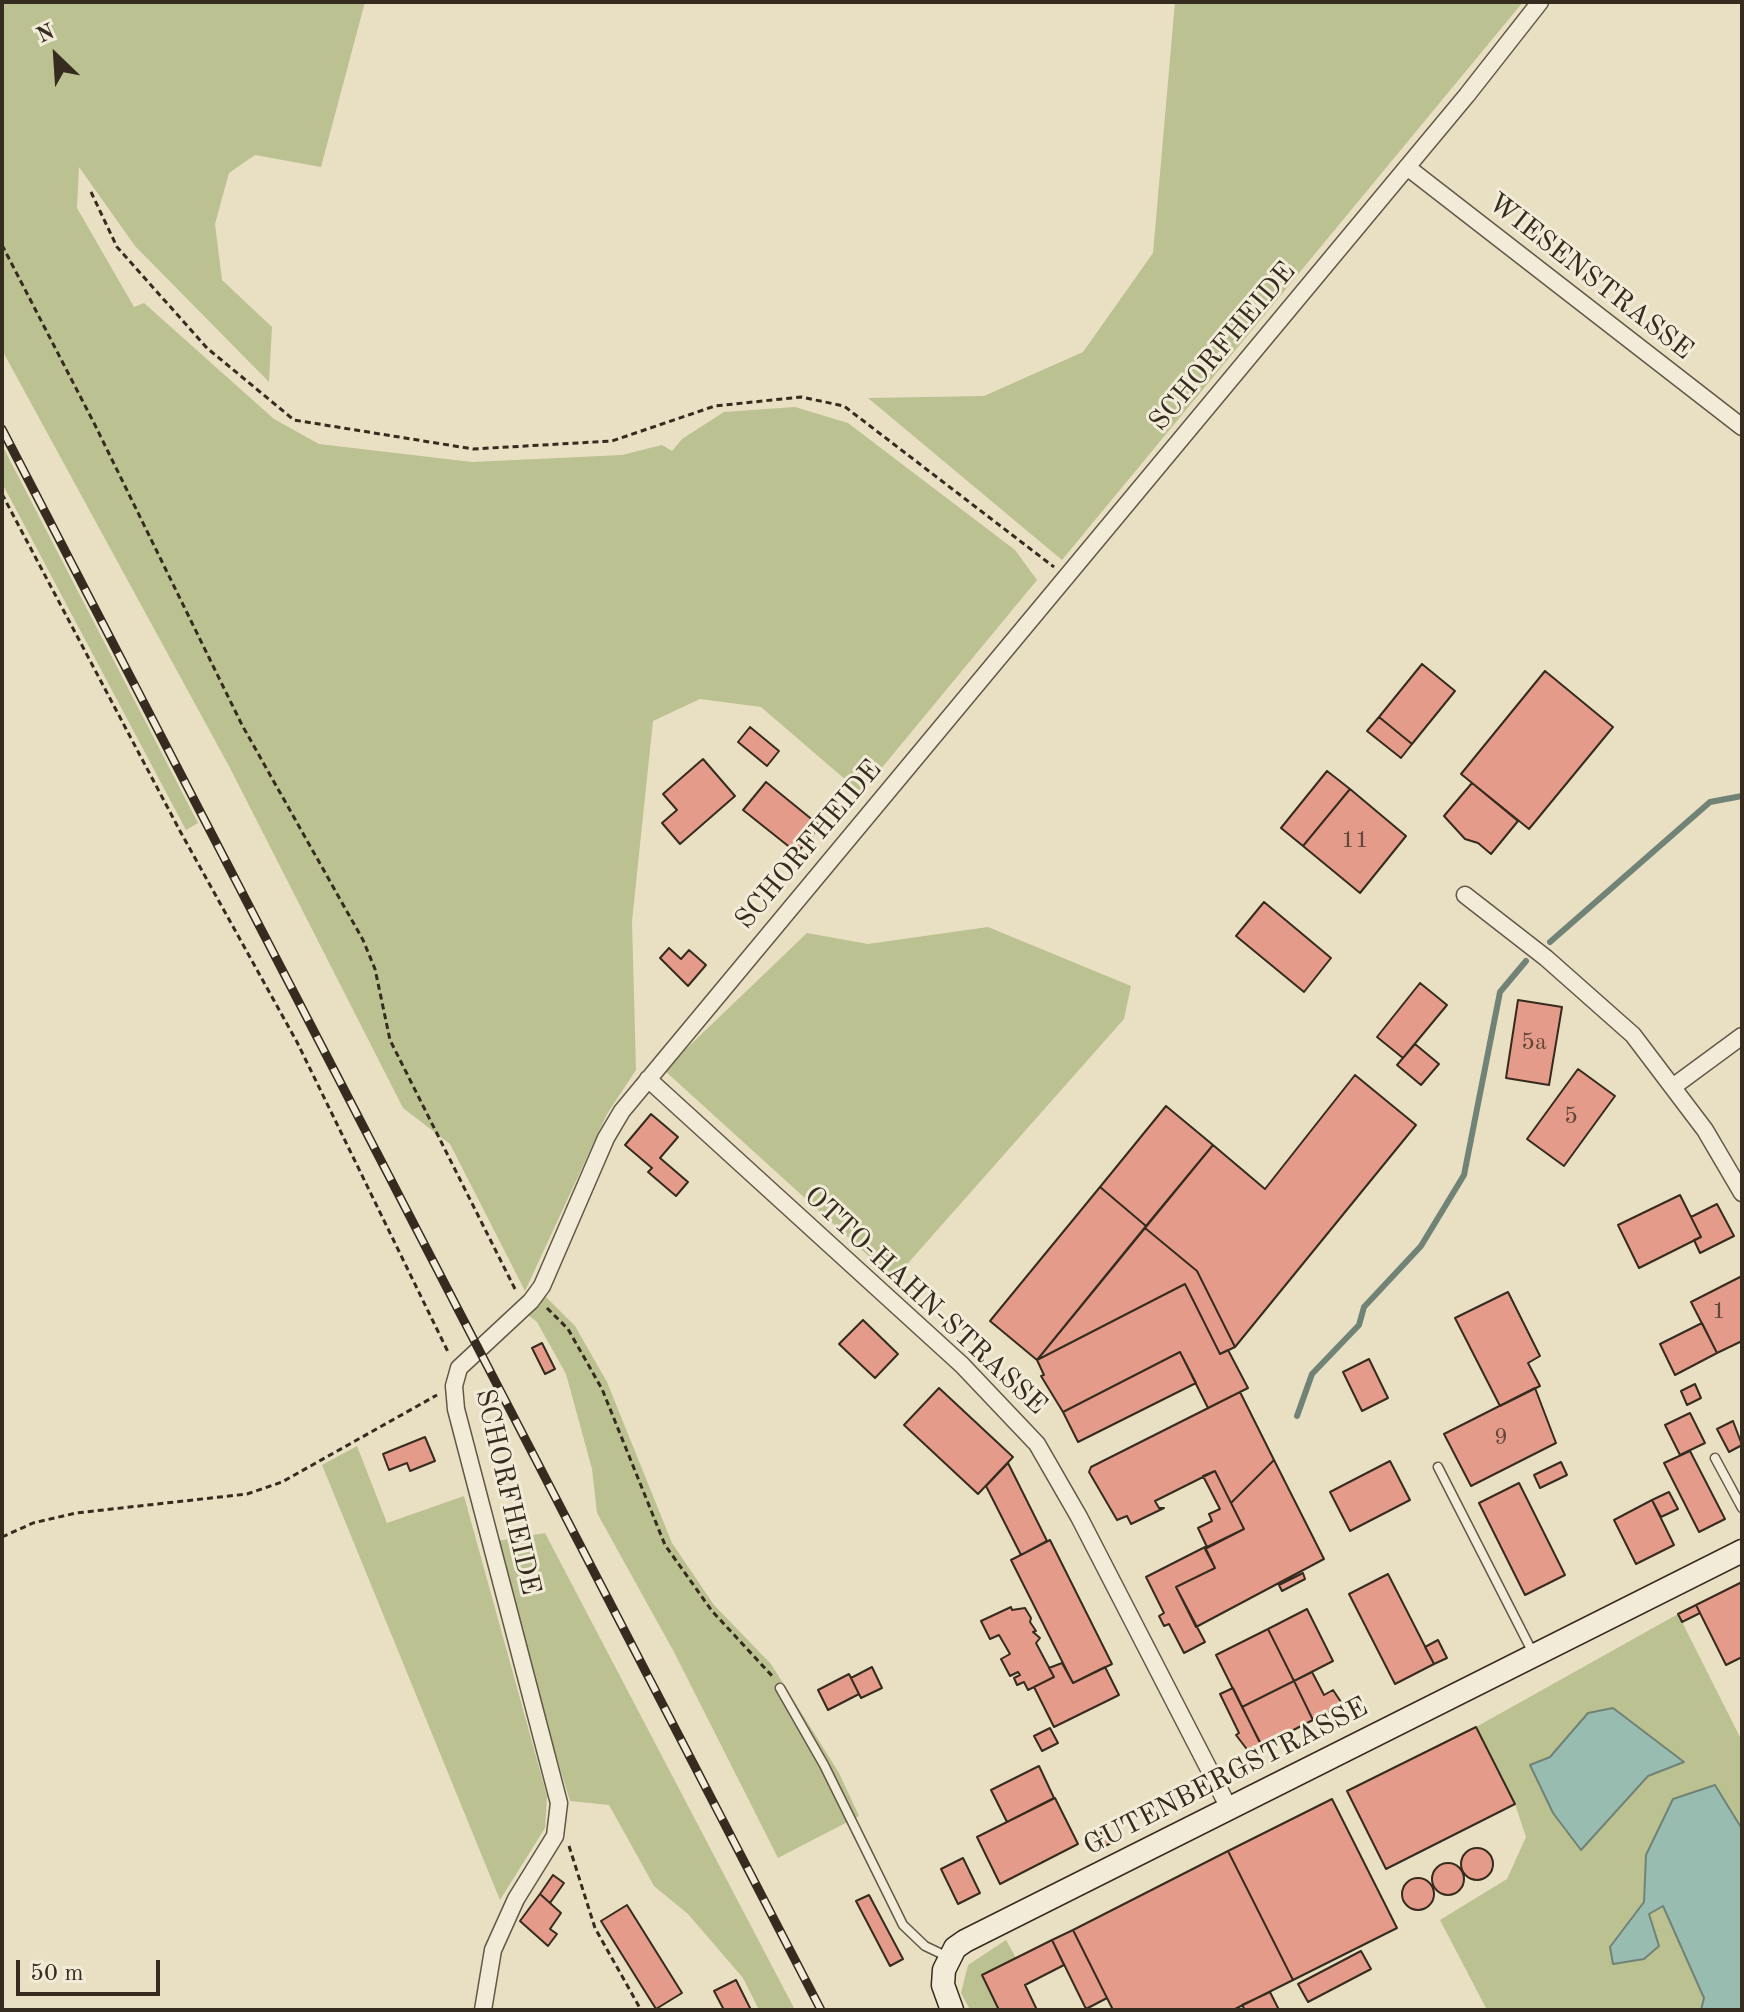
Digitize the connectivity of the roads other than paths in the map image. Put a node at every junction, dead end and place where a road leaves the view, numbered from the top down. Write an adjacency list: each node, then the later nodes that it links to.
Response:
1 (1540, 2): 2 (street, SCHORFHEIDE)
2 (1407, 167): 3 (street, WIESENSTRASSE); 6 (street, SCHORFHEIDE)
3 (1742, 427)
4 (1465, 895): 7 (street)
5 (1742, 1036): 7 (street)
6 (648, 1079): 15 (street, OTTO-HAHN-STRASSE); 17 (street, SCHORFHEIDE)
7 (1674, 1086): 8 (street)
8 (1742, 1193)
9 (1715, 1458): 11 (lane)
10 (1438, 1467): 13 (lane)
11 (1742, 1508)
12 (1742, 1551): 13 (street, GUTENBERGSTRASSE)
13 (1534, 1655): 15 (street, GUTENBERGSTRASSE)
14 (780, 1688): 16 (lane)
15 (1230, 1810): 16 (street, GUTENBERGSTRASSE)
16 (949, 1957): 18 (street)
17 (483, 2010)
18 (952, 2010)

